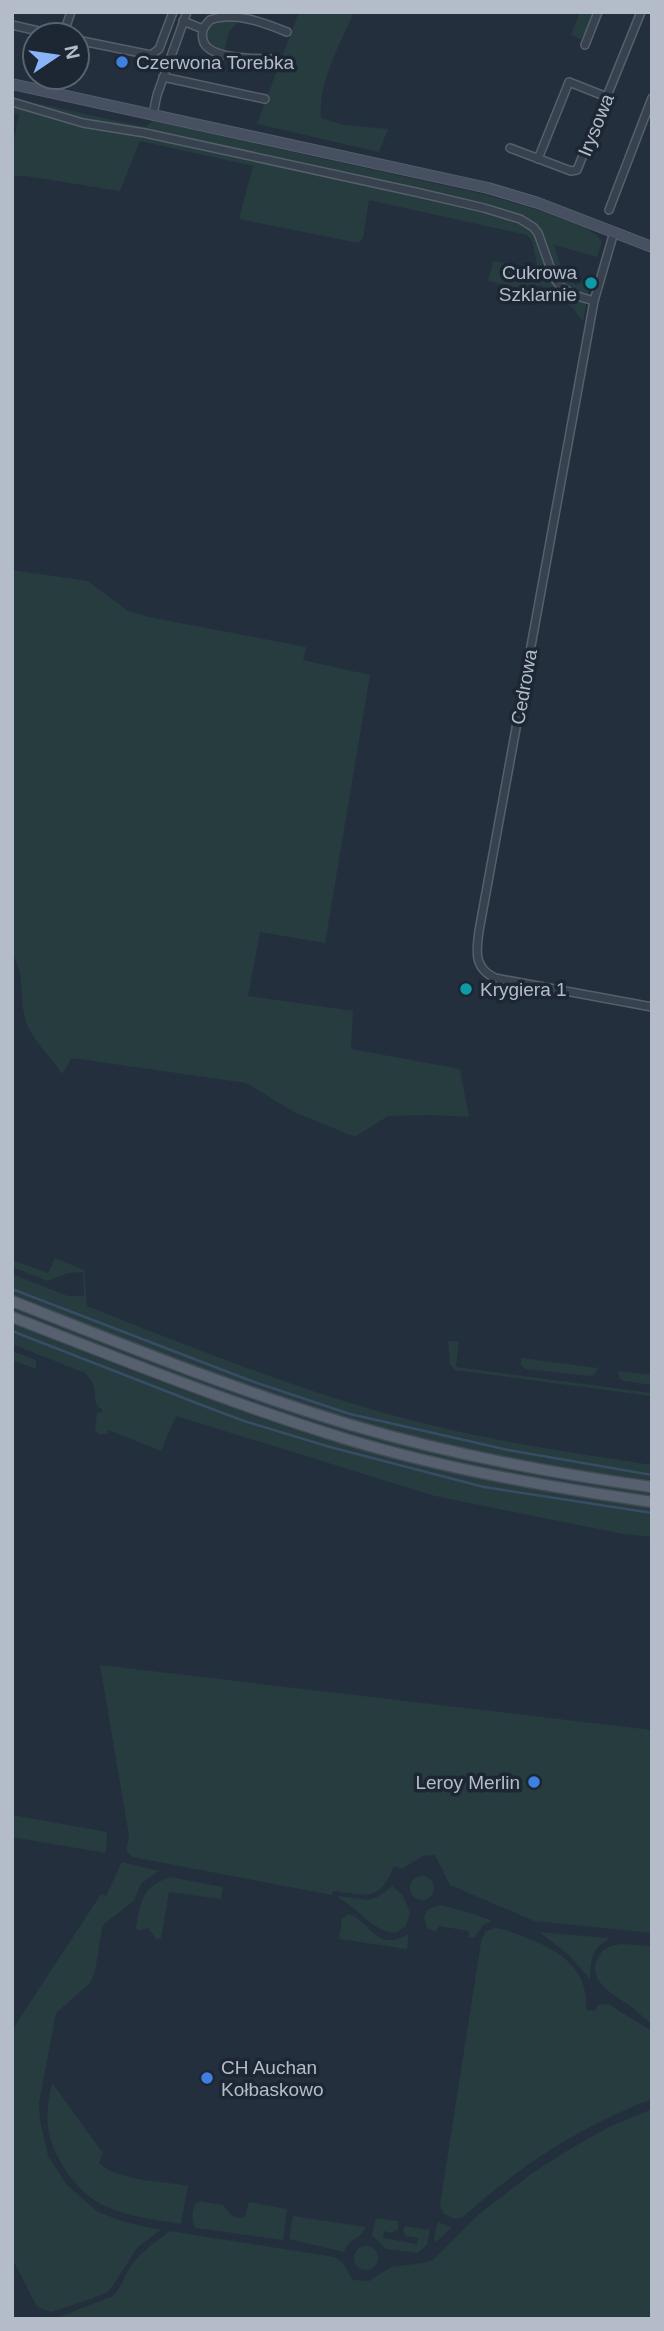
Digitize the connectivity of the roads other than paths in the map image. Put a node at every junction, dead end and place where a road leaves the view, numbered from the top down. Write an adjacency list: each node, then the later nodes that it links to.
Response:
1 (173, 12): 8 (street)
2 (187, 12): 5 (street)
3 (598, 12): 9 (street)
4 (641, 12): 14 (street, Irysowa)
5 (183, 21): 6 (street); 11 (street)
6 (203, 29): 7 (street); 10 (street)
7 (287, 33)
8 (91, 43)
9 (585, 45)
10 (276, 59)
11 (163, 77): 15 (street); 18 (street)
12 (12, 84): 13 (street)
13 (52, 92): 18 (street)
14 (607, 97): 20 (street, Irysowa); 20 (street)
15 (265, 99)
16 (652, 99): 21 (street)
17 (12, 102): 24 (street)
18 (153, 114): 22 (street)
19 (510, 148): 20 (street, Irysowa)
20 (538, 159)
21 (609, 210)
22 (614, 232): 23 (street); 24 (street, Cedrowa)
23 (652, 247)
24 (594, 301): 25 (street, Cedrowa)
25 (652, 1007)
26 (12, 1301): 28 (main road)
27 (12, 1317): 29 (main road)
28 (652, 1486)
29 (652, 1502)

